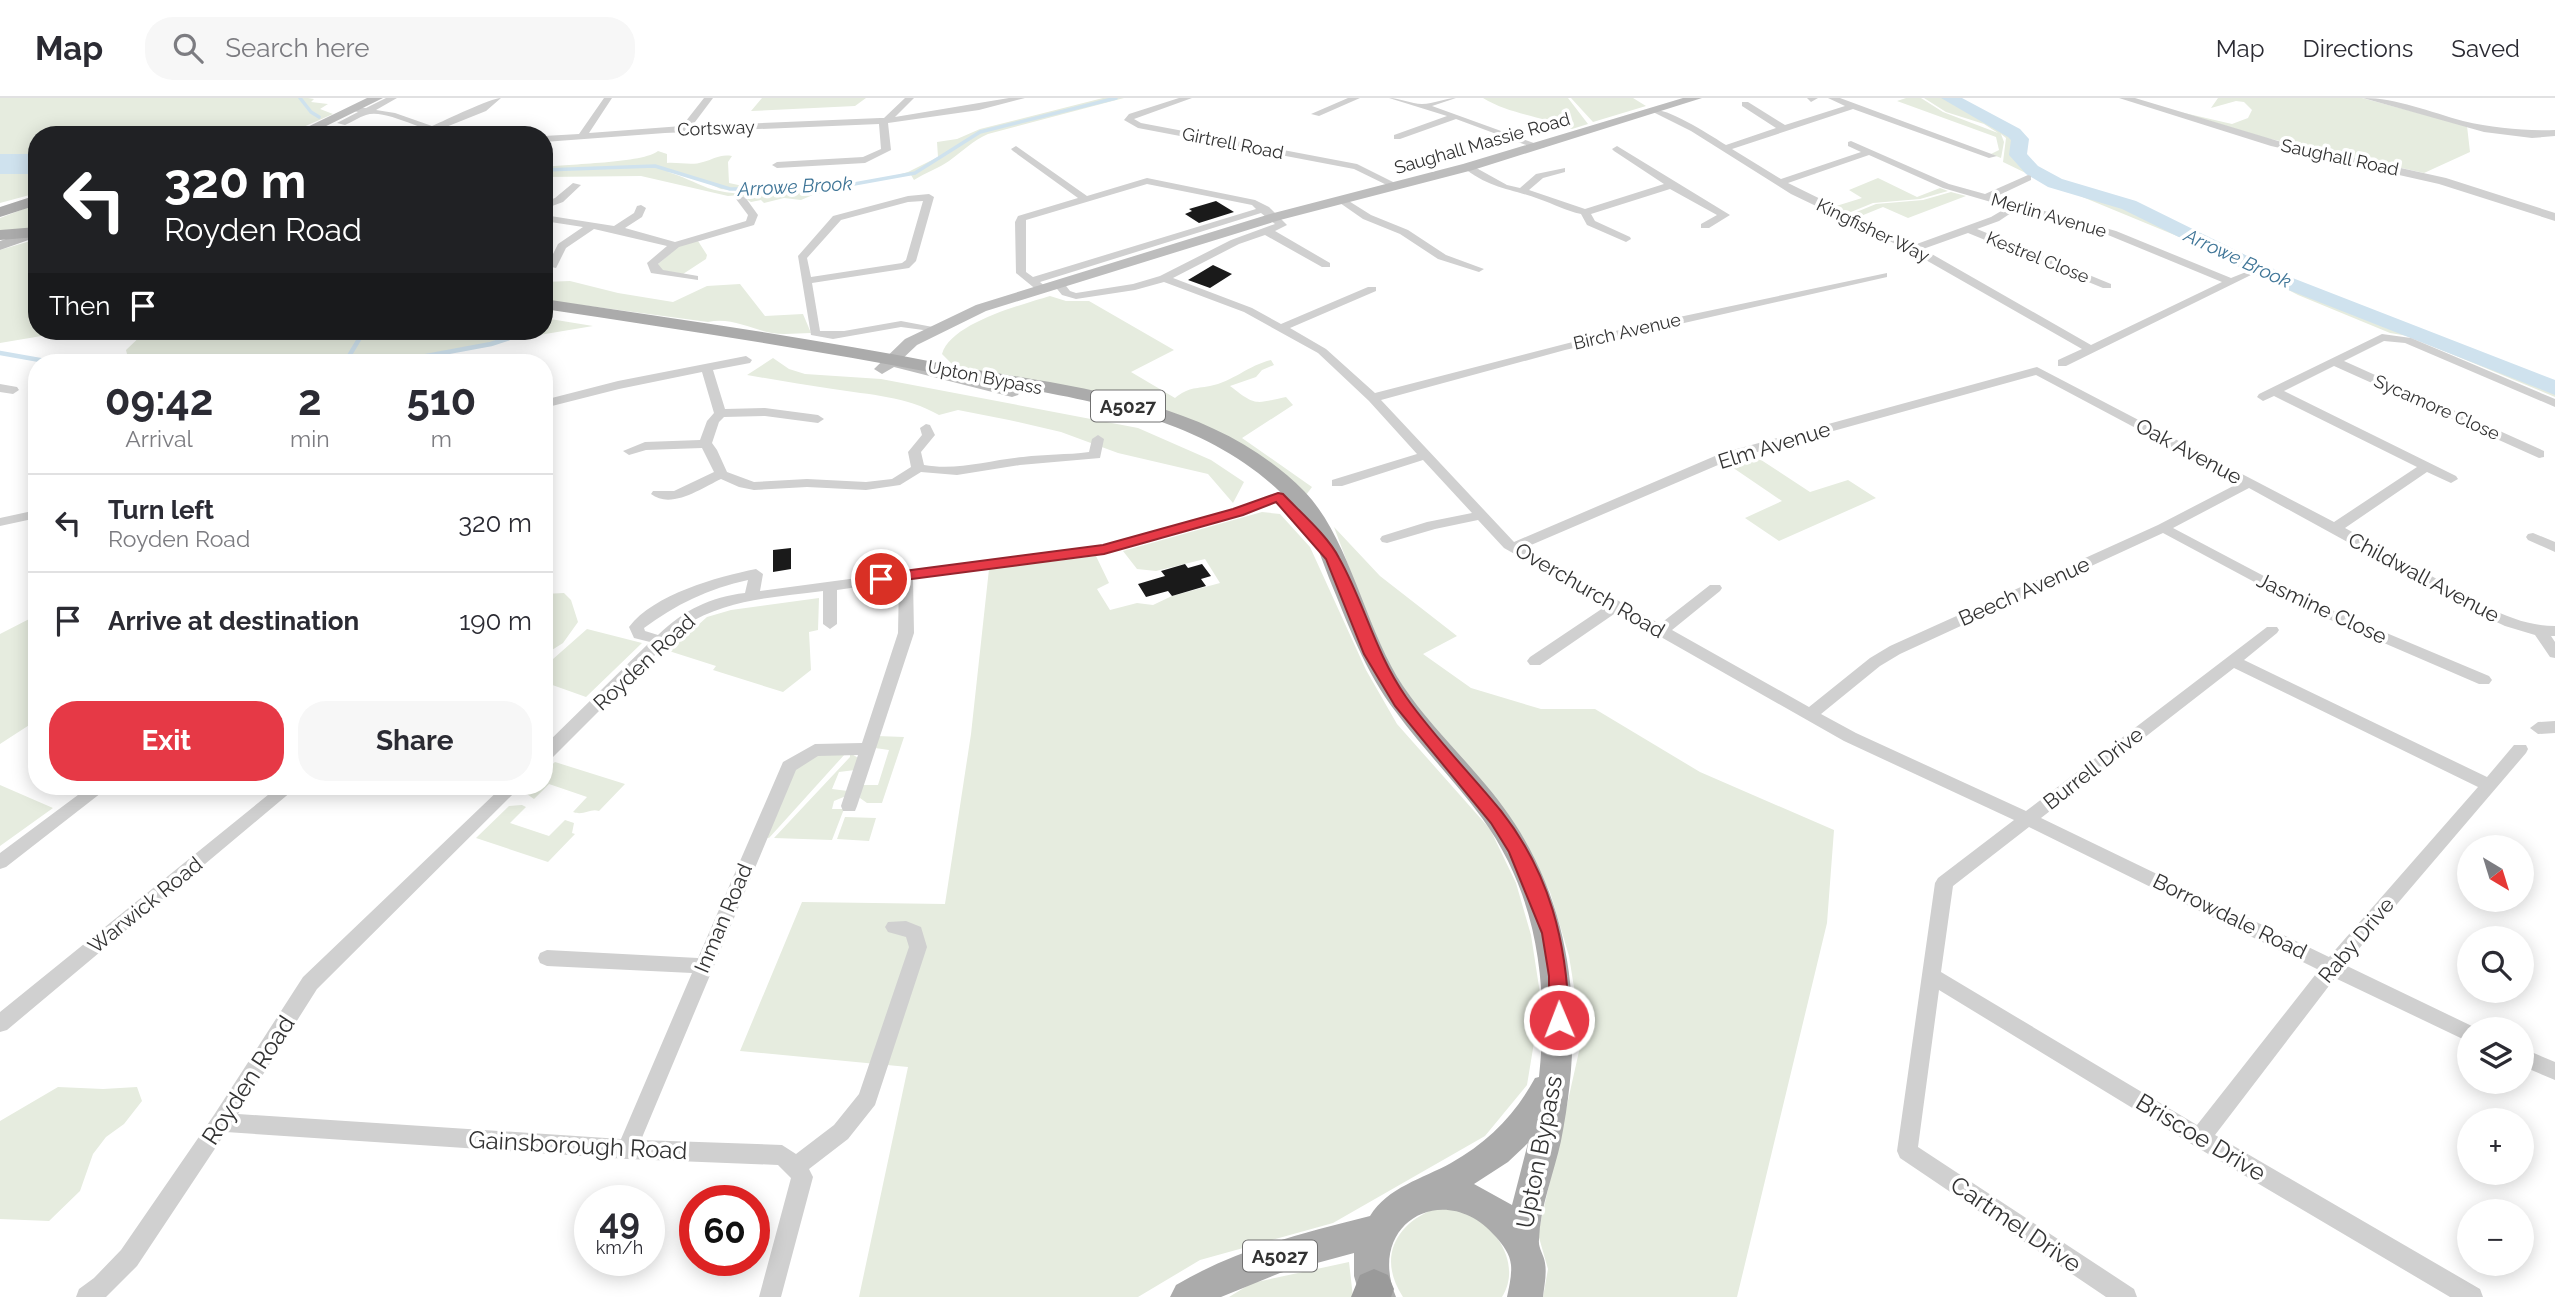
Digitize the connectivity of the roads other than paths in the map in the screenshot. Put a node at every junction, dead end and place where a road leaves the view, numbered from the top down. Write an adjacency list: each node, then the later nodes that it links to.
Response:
1 (377, 98): 21 (main road)
2 (393, 98): 21 (street)
3 (497, 98): 29 (street)
4 (608, 98): 34 (street)
5 (709, 98): 30 (street)
6 (910, 98): 25 (street)
7 (1021, 98): 25 (street, Cortsway)
8 (1188, 98): 50 (street, Girtrell Road)
9 (1356, 98): 23 (street)
10 (1393, 98): 18 (street)
11 (1452, 98): 18 (street)
12 (1696, 98): 22 (main road, Saughall Massie Road)
13 (1832, 98): 19 (street)
14 (2124, 98): 20 (street, Saughall Road)
15 (2160, 98): 20 (street)
16 (2368, 98): 32 (street)
17 (1745, 104): 31 (street)
18 (1424, 106): 24 (street)
19 (1853, 106): 31 (street); 42 (street)
20 (2149, 106): 61 (street, Saughall Road)
21 (363, 110): 26 (street); 27 (main road); 28 (street)
22 (1656, 111): 37 (main road, Saughall Massie Road); 38 (street, Kingfisher Way)
23 (1316, 114)
24 (1456, 116): 33 (street); 37 (street)
25 (885, 120): 30 (street, Cortsway); 43 (street)
26 (342, 123)
27 (321, 126)
28 (422, 126)
29 (440, 126)
30 (685, 129): 34 (street, Cortsway)
31 (1784, 129): 38 (street)
32 (2555, 133)
33 (1397, 137)
34 (580, 138): 35 (street, Cortsway)
35 (553, 139)
36 (1851, 144): 41 (street, Merlin Avenue)
37 (1539, 147): 44 (main road, Saughall Massie Road)
38 (1725, 148): 47 (street, Kingfisher Way)
39 (1016, 149): 53 (street)
40 (1617, 149): 48 (street)
41 (1869, 152): 47 (street); 52 (street, Merlin Avenue)
42 (1992, 156)
43 (777, 164)
44 (1468, 167): 50 (main road, Saughall Massie Road); 51 (street)
45 (1562, 170): 51 (street)
46 (2028, 178): 52 (street)
47 (1779, 183): 75 (street, Kingfisher Way)
48 (1671, 185): 59 (street); 64 (street)
49 (576, 186): 56 (street)
50 (1398, 187): 55 (main road, Saughall Massie Road)
51 (1523, 192): 59 (street)
52 (1986, 197): 57 (street, Merlin Avenue)
53 (1084, 198): 60 (street); 87 (street)
54 (741, 199): 72 (street)
55 (1344, 201): 60 (main road, Saughall Massie Road); 79 (street)
56 (553, 202)
57 (2017, 205): 66 (street); 85 (street, Merlin Avenue)
58 (641, 208): 65 (street)
59 (1585, 212): 71 (street)
60 (1270, 213): 67 (street); 73 (main road, Saughall Massie Road); 87 (street, Saughall Massie Road)
61 (2555, 217)
62 (553, 219): 63 (street)
63 (593, 225): 65 (street); 77 (street)
64 (1705, 226)
65 (616, 229): 72 (street)
66 (1968, 229): 75 (street); 88 (street, Kestrel Close)
67 (1266, 230): 76 (street); 78 (street)
68 (28, 233): 69 (main road)
69 (0, 235)
70 (28, 235): 74 (main road)
71 (1626, 239)
72 (675, 245): 82 (street)
73 (1187, 245): 76 (street); 86 (main road, Saughall Massie Road)
74 (0, 246)
75 (1914, 249): 94 (street, Kingfisher Way)
76 (1205, 257): 83 (street)
77 (553, 264)
78 (1326, 265)
79 (1479, 269)
80 (1884, 275): 102 (street, Birch Avenue)
81 (2246, 275): 85 (street)
82 (694, 278)
83 (1164, 278): 86 (street); 92 (street, Overchurch Road)
84 (806, 281): 84 (street); 93 (street)
85 (2229, 281): 94 (street)
86 (1059, 284): 87 (main road, Saughall Massie Road)
87 (1037, 285): 91 (main road, Saughall Massie Road)
88 (2107, 286)
89 (1372, 289): 92 (street)
90 (553, 305): 98 (main road, Upton Bypass / A5027)
91 (963, 316): 93 (main road, Saughall Massie Road); 100 (main road)
92 (1283, 327): 102 (street, Overchurch Road)
93 (932, 331): 98 (main road, Saughall Massie Road)
94 (2090, 349): 97 (street)
95 (746, 360): 99 (street)
96 (2334, 361): 104 (street); 111 (street, Sycamore Close); 113 (street)
97 (2062, 363)
98 (892, 365): 100 (main road, Upton Bypass / A5027); 120 (main road, Upton Bypass / A5027)
99 (706, 366): 103 (street); 105 (street)
100 (945, 369): 120 (main road, Upton Bypass / A5027)
101 (2043, 372): 118 (street, Oak Avenue); 128 (street, Elm Avenue)
102 (1373, 398): 112 (street, Overchurch Road)
103 (553, 402)
104 (2555, 402)
105 (720, 413): 106 (street); 109 (street)
106 (818, 419)
107 (926, 428): 114 (street)
108 (1098, 439): 114 (street)
109 (705, 443): 110 (street); 115 (street)
110 (629, 451)
111 (2539, 454)
112 (1426, 455): 117 (street); 121 (street, Overchurch Road)
113 (2427, 466): 116 (street); 125 (street)
114 (918, 468): 115 (street)
115 (721, 474): 119 (street)
116 (2451, 479)
117 (1337, 483)
118 (2248, 483): 124 (street, Beech Avenue); 125 (street, Oak Avenue)
119 (658, 494)
120 (1285, 494): 130 (street, Royden Road); 163 (main road, Upton Bypass / A5027)
121 (1480, 515): 127 (street); 128 (street, Overchurch Road)
122 (28, 516): 123 (street)
123 (0, 522)
124 (2164, 528): 143 (street, Jasmine Close); 144 (street, Beech Avenue)
125 (2335, 528): 138 (street, Childwall Avenue)
126 (2533, 537): 129 (street)
127 (1387, 539)
128 (1513, 547): 134 (street, Overchurch Road)
129 (2555, 548)
130 (906, 575): 131 (street, Royden Road); 146 (street)
131 (830, 586): 133 (street, Royden Road); 135 (street)
132 (1715, 588): 137 (street)
133 (752, 596): 139 (street, Royden Road); 139 (street)
134 (1616, 606): 137 (street, Overchurch Road); 142 (street)
135 (830, 624)
136 (2272, 629): 141 (street, Burrell Drive)
137 (1661, 631): 144 (street, Overchurch Road)
138 (2548, 631): 140 (street)
139 (663, 641): 145 (street, Royden Road)
140 (2555, 653)
141 (2233, 661): 148 (street); 153 (street, Burrell Drive)
142 (1535, 662)
143 (2484, 680)
144 (1810, 714): 153 (street, Overchurch Road)
145 (553, 747)
146 (868, 748): 152 (street); 157 (street, Inman Road)
147 (2520, 749): 148 (street, Raby Drive)
148 (2487, 784): 158 (street, Raby Drive)
149 (90, 795): 154 (street)
150 (279, 795): 160 (street, Warwick Road)
151 (504, 795): 165 (street, Royden Road)
152 (849, 806)
153 (2028, 819): 158 (street, Borrowdale Road); 159 (street, Burrell Drive)
154 (0, 862)
155 (894, 927): 169 (street)
156 (547, 958): 157 (street)
157 (702, 966): 167 (street, Inman Road)
158 (2333, 966): 161 (street, Borrowdale Road); 166 (street, Raby Drive)
159 (1930, 975): 166 (street, Briscoe Drive); 168 (street, Burrell Drive)
160 (0, 1024)
161 (2457, 1028)
162 (2534, 1062): 164 (street)
163 (1557, 1063): 170 (main road, Upton Bypass / A5027); 172 (main road, Upton Bypass / A5027)
164 (2555, 1071)
165 (221, 1122): 167 (street, Gainsborough Road); 173 (street, Royden Road)
166 (2200, 1138): 179 (street, Briscoe Drive)
167 (627, 1149): 169 (street, Gainsborough Road)
168 (1907, 1151): 178 (street, Cartmel Drive)
169 (796, 1167): 175 (street)
170 (1420, 1196): 171 (main road, Upton Bypass); 172 (main road)
171 (1377, 1231): 174 (main road); 176 (main road, A5027)
172 (1521, 1242): 177 (main road)
173 (99, 1293)
174 (1375, 1294)
175 (770, 1297)
176 (1188, 1297)
177 (1525, 1297)
178 (2126, 1297)
179 (2472, 1297)

